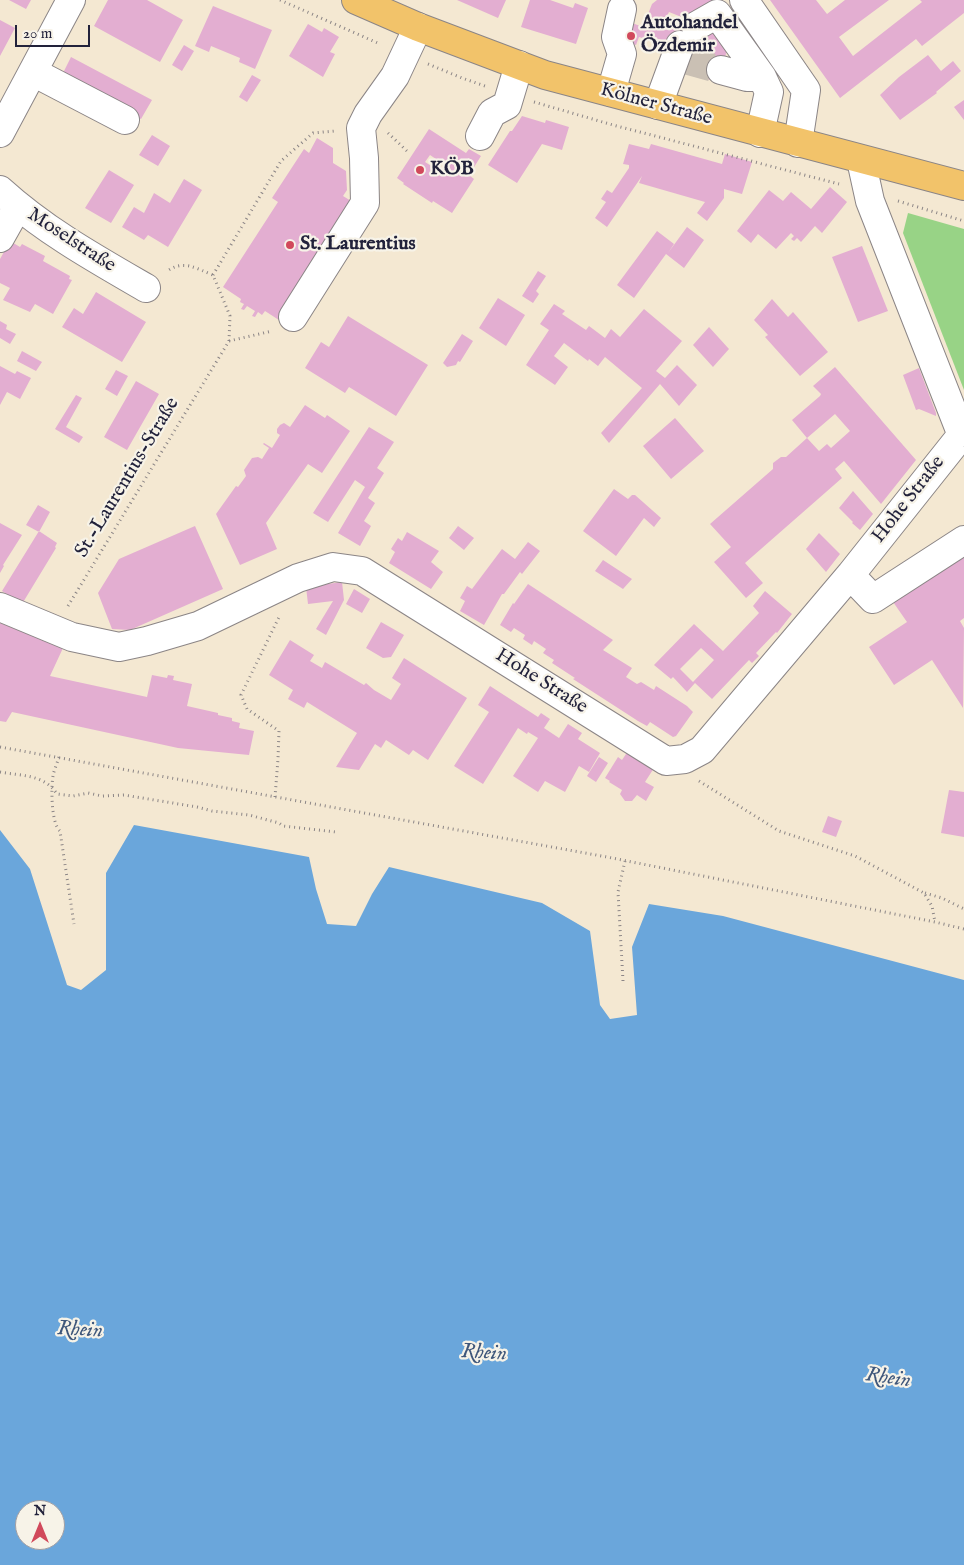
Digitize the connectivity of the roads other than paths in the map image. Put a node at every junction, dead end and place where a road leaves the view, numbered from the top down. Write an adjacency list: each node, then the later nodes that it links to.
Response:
1 (71, 0): 8 (street)
2 (356, 0): 5 (main road, Kölner Straße)
3 (744, 0): 16 (street)
4 (622, 9): 10 (street)
5 (418, 27): 6 (main road, Kölner Straße); 22 (street)
6 (520, 65): 10 (main road, Kölner Straße); 15 (street)
7 (721, 70): 9 (street)
8 (32, 72): 12 (street); 14 (street)
9 (762, 77): 11 (street); 13 (street)
10 (611, 92): 11 (main road, Kölner Straße)
11 (658, 105): 13 (main road, Kölner Straße)
12 (125, 120)
13 (760, 132): 16 (main road, Kölner Straße)
14 (0, 133)
15 (480, 136)
16 (798, 142): 17 (main road, Kölner Straße)
17 (861, 160): 18 (main road, Kölner Straße); 23 (street, Hohe Straße)
18 (964, 186)
19 (9, 198): 20 (street); 21 (street, Moselstraße)
20 (0, 238)
21 (146, 288)
22 (293, 317)
23 (963, 433): 25 (street, Hohe Straße)
24 (964, 540): 25 (street)
25 (850, 575): 26 (street, Hohe Straße)
26 (0, 608)

